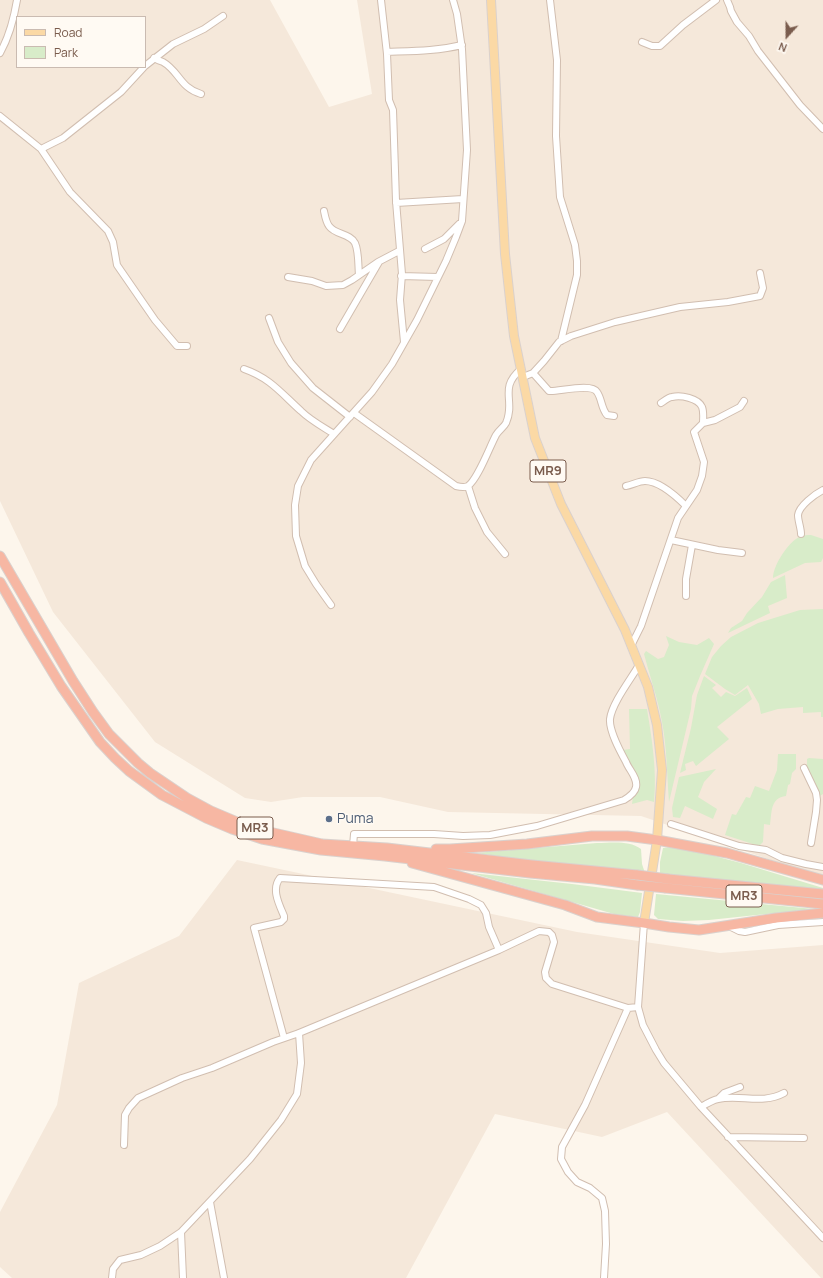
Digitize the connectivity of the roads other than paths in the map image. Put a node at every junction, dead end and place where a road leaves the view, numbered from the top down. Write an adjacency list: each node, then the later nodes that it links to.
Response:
1 (17, 0): 9 (street)
2 (381, 0): 12 (street)
3 (453, 0): 11 (street)
4 (490, 0): 39 (main road, MR9)
5 (550, 0): 35 (street)
6 (716, 0): 10 (street)
7 (727, 0): 19 (street)
8 (223, 16): 14 (street)
9 (14, 26): 13 (street)
10 (642, 42)
11 (462, 45): 12 (street); 21 (street)
12 (386, 52): 22 (street)
13 (0, 53)
14 (154, 58): 15 (street); 17 (street)
15 (146, 64)
16 (142, 68): 20 (street)
17 (201, 94)
18 (0, 116): 20 (street)
19 (823, 129)
20 (41, 149): 37 (street)
21 (463, 199): 22 (street); 24 (street)
22 (396, 203): 26 (street)
23 (324, 211): 29 (street)
24 (462, 222): 25 (street); 32 (street)
25 (425, 249)
26 (399, 251): 27 (street); 30 (street)
27 (380, 261): 29 (street); 34 (street)
28 (760, 273): 35 (street)
29 (359, 274): 31 (street)
30 (401, 276): 32 (street); 36 (street)
31 (288, 277)
32 (438, 277): 36 (street)
33 (269, 318): 44 (street)
34 (340, 329)
35 (561, 341): 40 (street)
36 (404, 342): 44 (street)
37 (187, 346)
38 (244, 369): 47 (street)
39 (521, 369): 41 (main road, MR9); 48 (street)
40 (532, 373): 41 (street); 45 (street)
41 (523, 377): 61 (main road, MR9)
42 (744, 401): 46 (street)
43 (661, 403): 46 (street)
44 (352, 415): 47 (street); 48 (street)
45 (614, 416)
46 (703, 423): 51 (street)
47 (334, 434): 60 (street)
48 (468, 486): 56 (street)
49 (626, 486): 51 (street)
50 (823, 490): 52 (street)
51 (686, 506): 53 (street)
52 (801, 534)
53 (671, 540): 54 (street); 61 (street)
54 (692, 545): 55 (street); 59 (street)
55 (742, 553)
56 (505, 554)
57 (0, 556): 70 (highway, MR3)
58 (0, 582): 71 (highway, MR3)
59 (686, 596)
60 (331, 605)
61 (631, 646): 62 (main road, MR9)
62 (639, 665): 67 (street); 68 (main road, MR9)
63 (804, 768): 65 (street)
64 (823, 795): 65 (street)
65 (817, 800): 69 (street)
66 (671, 824): 72 (street)
67 (386, 834): 70 (street); 71 (street)
68 (657, 840): 71 (highway); 73 (highway); 78 (main road, MR9)
69 (812, 843)
70 (353, 846): 71 (highway, MR3)
71 (386, 852): 74 (highway, MR3, bridge); 75 (highway, MR3, bridge); 78 (highway)
72 (823, 867)
73 (823, 880)
74 (823, 894)
75 (823, 904)
76 (823, 913): 79 (highway)
77 (823, 922): 79 (street)
78 (644, 923): 79 (highway); 81 (street)
79 (727, 925)
80 (500, 950): 82 (street); 83 (street); 84 (street)
81 (638, 1007): 82 (street); 88 (street)
82 (628, 1008): 98 (street)
83 (299, 1033): 84 (street); 92 (street)
84 (284, 1038): 91 (street)
85 (740, 1087): 87 (street)
86 (784, 1093): 87 (street)
87 (718, 1098): 88 (street)
88 (701, 1107): 89 (street)
89 (728, 1137): 90 (street); 94 (street)
90 (804, 1138)
91 (124, 1145)
92 (210, 1202): 93 (street); 97 (street)
93 (181, 1232): 95 (street); 96 (street)
94 (823, 1238)
95 (112, 1278)
96 (184, 1278)
97 (224, 1278)
98 (604, 1278)

